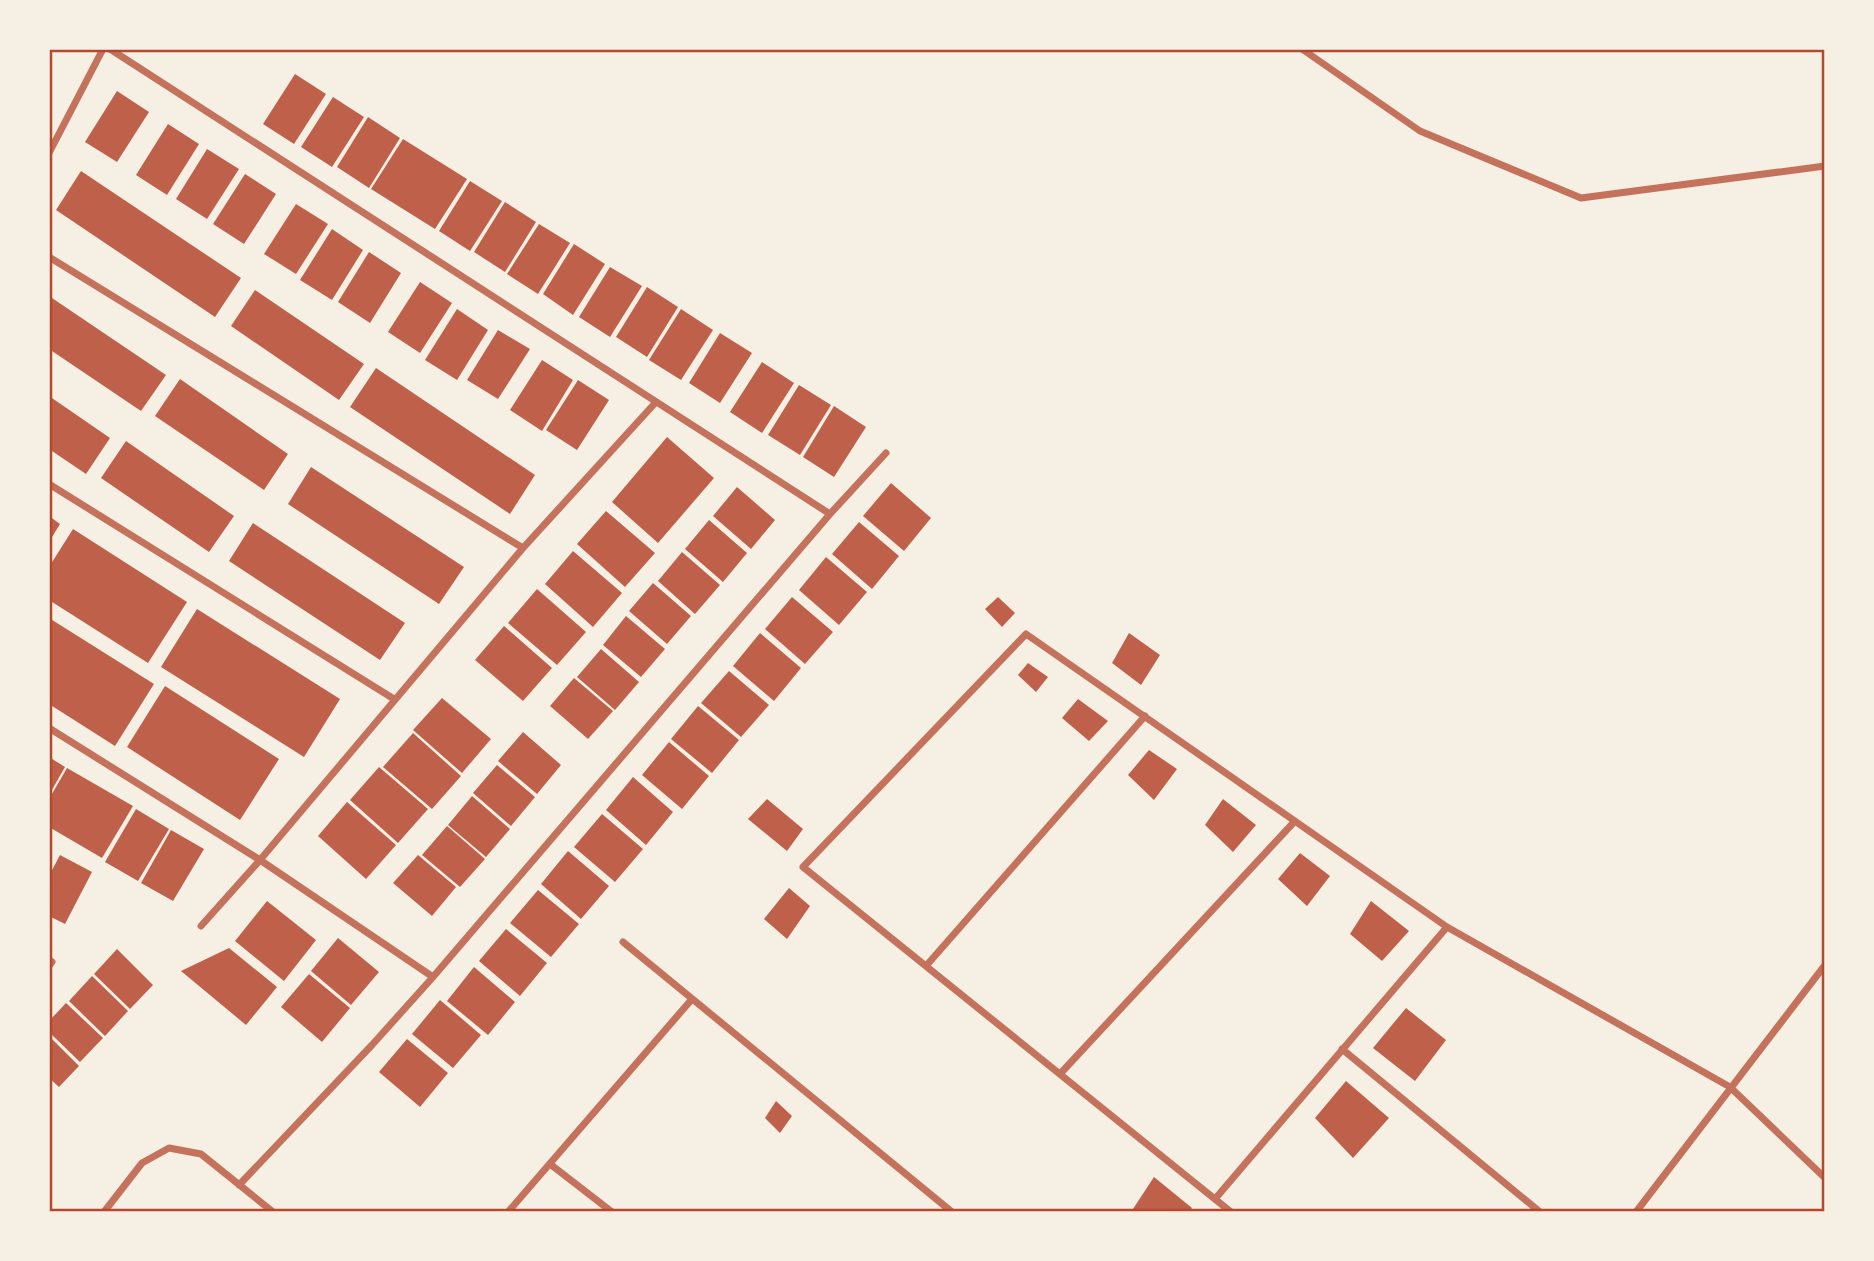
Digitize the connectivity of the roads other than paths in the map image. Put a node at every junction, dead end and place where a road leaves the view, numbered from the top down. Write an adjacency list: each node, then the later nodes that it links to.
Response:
1 (103, 49): 4 (street)
2 (110, 49): 7 (street)
3 (1301, 49): 5 (street)
4 (49, 153)
5 (1825, 166)
6 (49, 257): 11 (street)
7 (656, 402): 10 (street); 11 (street)
8 (886, 453): 10 (street)
9 (49, 484): 12 (street)
10 (830, 514): 22 (street)
11 (523, 548): 12 (street)
12 (394, 699): 16 (street)
13 (1144, 716): 15 (street); 21 (street); 21 (street)
14 (49, 728): 16 (street)
15 (1295, 821): 18 (street); 25 (street)
16 (260, 860): 17 (street); 22 (street)
17 (201, 926)
18 (1447, 927): 24 (street); 26 (street)
19 (623, 942): 23 (street)
20 (1825, 965): 26 (street)
21 (926, 966): 25 (street)
22 (433, 976): 29 (street)
23 (692, 999): 27 (street); 35 (street)
24 (1342, 1049): 30 (street); 37 (street)
25 (1060, 1074): 30 (street)
26 (1730, 1087): 28 (street); 38 (street)
27 (550, 1164): 33 (street); 34 (street)
28 (1825, 1178)
29 (239, 1185): 31 (street); 32 (street)
30 (1215, 1199): 36 (street)
31 (104, 1212)
32 (273, 1212)
33 (508, 1212)
34 (612, 1212)
35 (952, 1212)
36 (1231, 1212)
37 (1540, 1212)
38 (1636, 1212)

